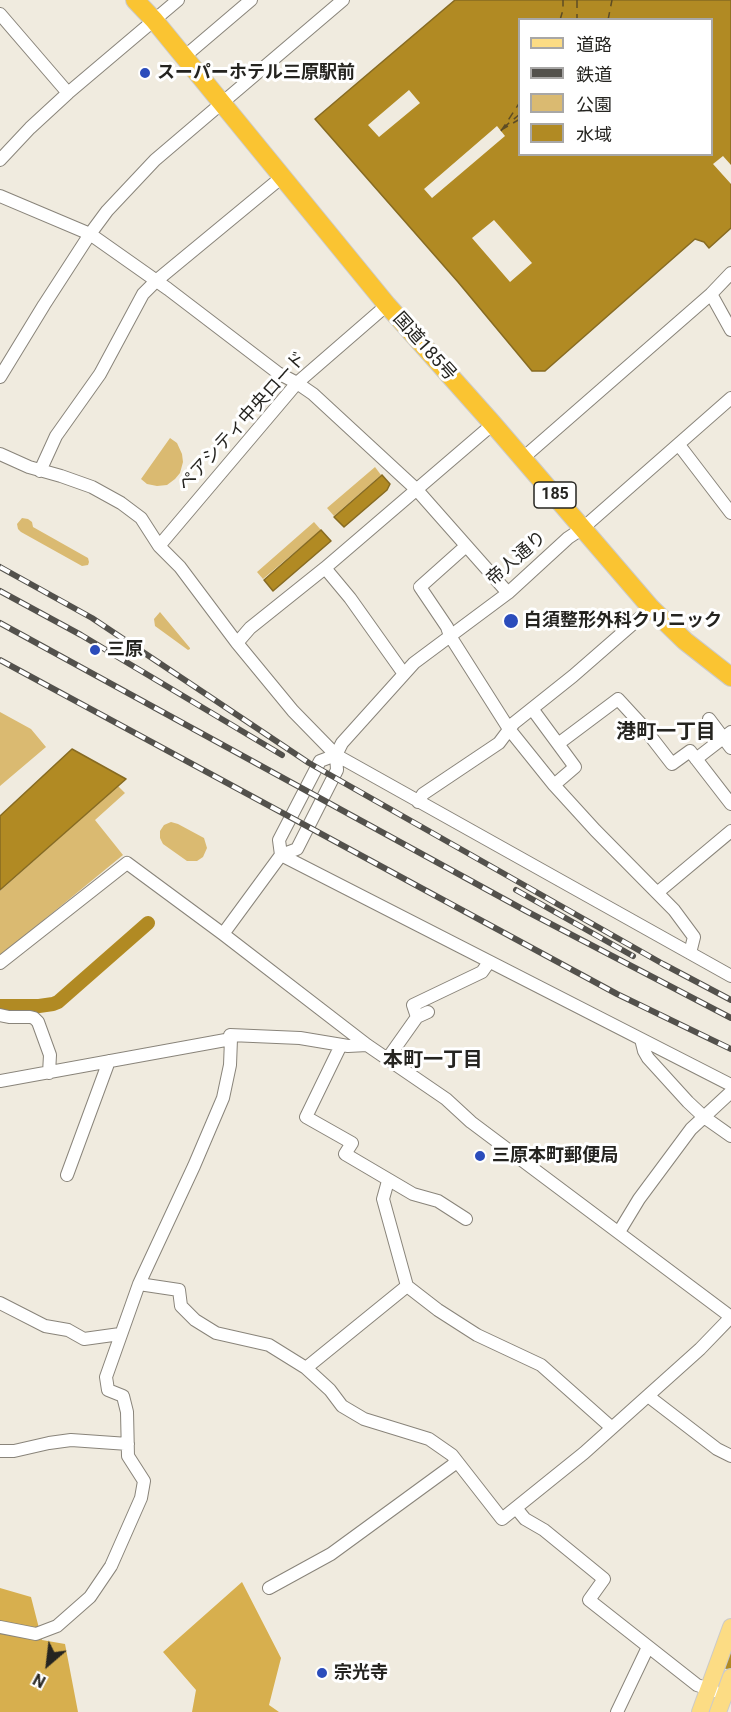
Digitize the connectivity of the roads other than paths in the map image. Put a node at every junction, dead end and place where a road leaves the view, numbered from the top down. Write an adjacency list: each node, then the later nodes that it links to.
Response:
1 (135, 0): 6 (highway, 国道185号 / 185)
2 (178, 0): 6 (street)
3 (251, 0): 7 (street)
4 (337, 2): 9 (street)
5 (0, 14): 8 (street)
6 (154, 20): 7 (highway, 国道185号 / 185); 8 (street)
7 (184, 57): 9 (highway, 国道185号 / 185)
8 (68, 93): 10 (street)
9 (222, 103): 11 (highway, 国道185号 / 185); 13 (street)
10 (0, 160)
11 (282, 177): 15 (street); 17 (highway, 国道185号 / 185)
12 (0, 196): 13 (street)
13 (90, 234): 15 (street); 19 (street)
14 (731, 273): 16 (street)
15 (156, 281): 20 (street); 26 (street)
16 (711, 294): 18 (street); 25 (street)
17 (387, 305): 20 (street, ペアシティ中央ロード); 22 (highway, 国道185号 / 185)
18 (731, 330)
19 (0, 377)
20 (297, 383): 27 (street); 30 (street, ペアシティ中央ロード)
21 (731, 399): 23 (street, 帝人通り)
22 (494, 424): 25 (highway, 国道185号 / 185); 27 (street)
23 (679, 445): 28 (street); 29 (street, 帝人通り)
24 (0, 454): 26 (street)
25 (522, 458): 29 (highway, 国道185号 / 185)
26 (40, 471): 30 (street)
27 (417, 490): 31 (street); 32 (street)
28 (731, 513)
29 (583, 528): 33 (street, 帝人通り); 34 (highway, 国道185号 / 185)
30 (159, 546): 36 (street)
31 (466, 546): 33 (street); 35 (street)
32 (325, 568): 36 (street); 37 (street)
33 (508, 593): 35 (street, 帝人通り)
34 (651, 608): 38 (highway, 国道185号 / 185); 39 (street)
35 (450, 636): 37 (street, 帝人通り); 41 (street)
36 (237, 643): 44 (street)
37 (404, 674): 44 (street, 帝人通り)
38 (731, 677)
39 (533, 710): 41 (street); 43 (street)
40 (709, 719): 42 (street)
41 (509, 729): 46 (street); 47 (street)
42 (728, 740): 45 (street)
43 (558, 744): 45 (street); 46 (street)
44 (336, 755): 47 (street); 50 (street); 50 (street)
45 (696, 759): 48 (street)
46 (554, 785): 51 (street)
47 (418, 802): 53 (street)
48 (731, 804)
49 (731, 831): 51 (street)
50 (281, 855): 52 (street); 54 (street)
51 (657, 893): 53 (street)
52 (223, 934): 55 (street); 61 (street)
53 (690, 953): 56 (street)
54 (489, 962): 59 (street); 62 (street)
55 (0, 963)
56 (731, 976)
57 (0, 1015): 64 (street)
58 (231, 1039): 60 (street); 63 (street); 74 (street)
59 (640, 1039): 66 (street); 68 (street)
60 (341, 1045): 61 (street); 71 (street)
61 (368, 1045): 62 (street)
62 (388, 1058): 73 (street)
63 (110, 1061): 64 (street); 70 (street)
64 (49, 1074): 65 (street)
65 (0, 1081)
66 (731, 1085)
67 (731, 1092): 68 (street)
68 (704, 1117): 69 (street); 73 (street)
69 (731, 1136)
70 (67, 1176)
71 (388, 1181): 72 (street); 75 (street)
72 (466, 1219)
73 (619, 1232): 77 (street)
74 (140, 1284): 78 (street); 79 (street)
75 (407, 1286): 79 (street); 81 (street)
76 (0, 1303): 78 (street)
77 (731, 1317): 80 (street)
78 (120, 1334): 82 (street)
79 (306, 1368): 85 (street)
80 (648, 1396): 81 (street); 84 (street)
81 (612, 1428): 86 (street)
82 (128, 1444): 83 (street); 88 (street)
83 (0, 1451)
84 (731, 1456)
85 (458, 1462): 86 (street); 87 (street)
86 (516, 1508): 90 (street)
87 (269, 1588)
88 (0, 1627)
89 (731, 1627): 92 (main road)
90 (648, 1647): 92 (street); 94 (street)
91 (731, 1677): 93 (main road)
92 (708, 1690): 93 (street); 95 (main road)
93 (728, 1697): 96 (main road)
94 (617, 1712)
95 (700, 1712)
96 (717, 1712)

